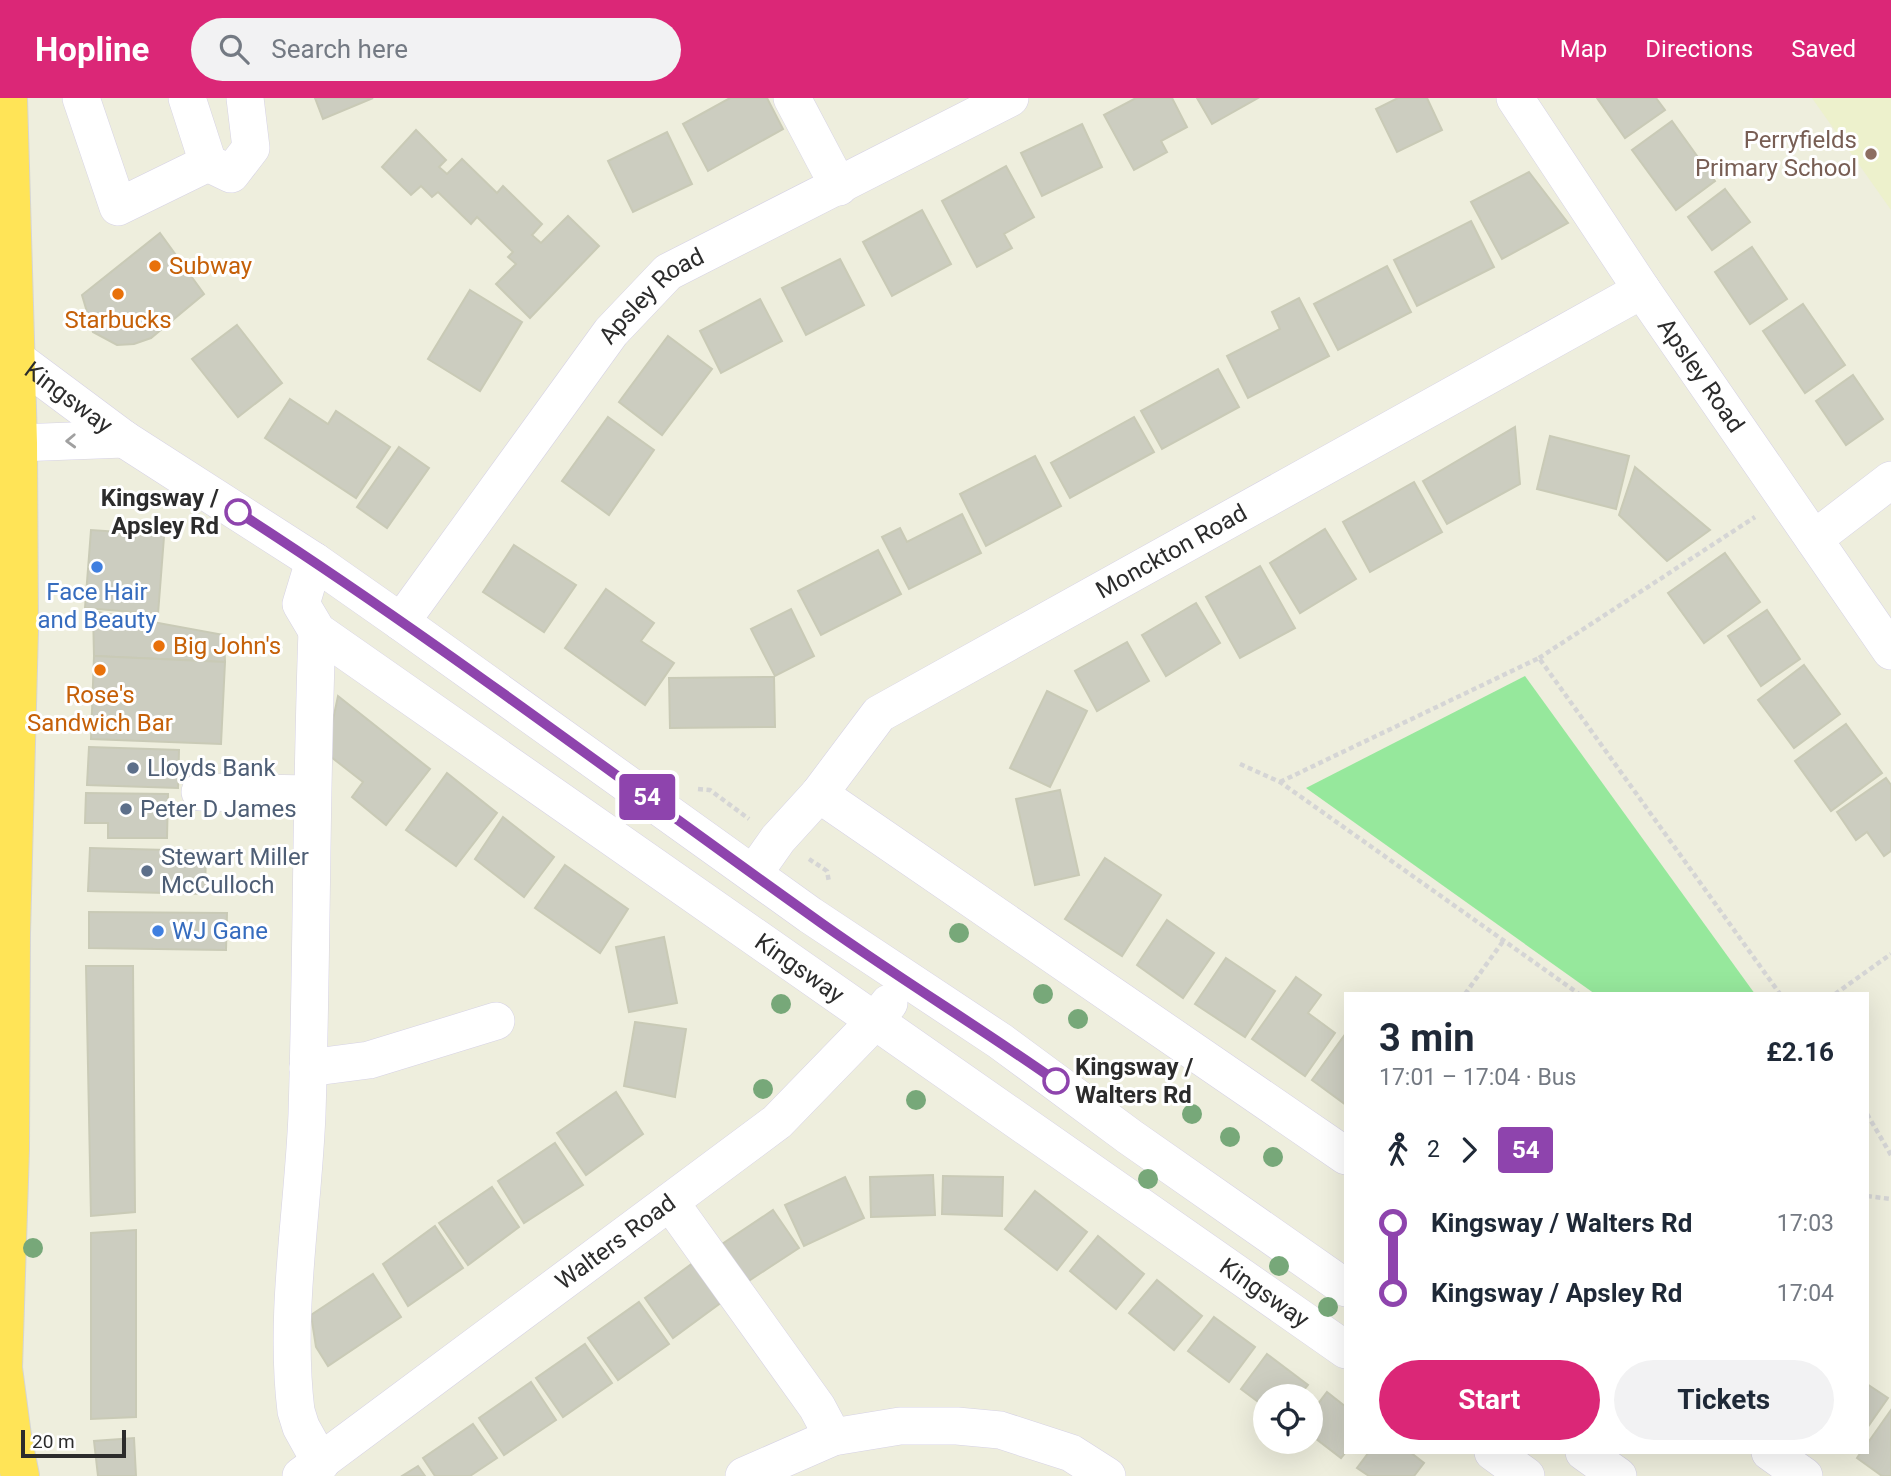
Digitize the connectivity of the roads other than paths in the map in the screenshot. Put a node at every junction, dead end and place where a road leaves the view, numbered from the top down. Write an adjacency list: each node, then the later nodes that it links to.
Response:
1 (8, 98): 12 (highway)
2 (81, 98): 8 (street)
3 (187, 98): 8 (street)
4 (245, 98): 8 (street)
5 (792, 98): 9 (street)
6 (1010, 98): 9 (street, Apsley Road)
7 (1515, 98): 10 (street, Apsley Road)
8 (208, 163)
9 (839, 187): 18 (street, Apsley Road)
10 (1642, 290): 16 (street, Apsley Road); 24 (street, Monckton Road)
11 (0, 316): 12 (highway)
12 (14, 357): 13 (street, Kingsway); 14 (highway)
13 (124, 439): 14 (street, Kingsway, one-way to 14); 17 (street, Kingsway)
14 (18, 443): 21 (highway)
15 (1891, 480): 16 (street)
16 (1814, 539): 20 (street, Apsley Road)
17 (314, 561): 18 (street, Kingsway); 19 (street, Kingsway)
18 (401, 622): 25 (street, Kingsway)
19 (317, 631): 23 (street); 28 (street, Kingsway)
20 (1891, 651)
21 (8, 743): 29 (highway)
22 (200, 792): 23 (street)
23 (312, 794): 30 (street)
24 (819, 794): 25 (street, Monckton Road); 31 (street)
25 (754, 873): 26 (street, Kingsway)
26 (908, 980): 28 (street, Walters Road); 33 (street, Kingsway)
27 (496, 1021): 30 (street)
28 (874, 1022): 32 (street, Walters Road); 34 (street, Kingsway)
29 (6, 1058): 35 (highway)
30 (308, 1068): 40 (street)
31 (1344, 1155)
32 (670, 1202): 36 (street); 40 (street, Walters Road)
33 (1344, 1287)
34 (1344, 1349)
35 (2, 1370): 41 (highway)
36 (833, 1437): 42 (street); 43 (street)
37 (1496, 1454): 44 (street)
38 (1587, 1454): 45 (street)
39 (1773, 1454): 46 (street)
40 (311, 1469)
41 (20, 1476)
42 (744, 1476)
43 (1107, 1476)
44 (1525, 1476)
45 (1618, 1476)
46 (1804, 1476)

